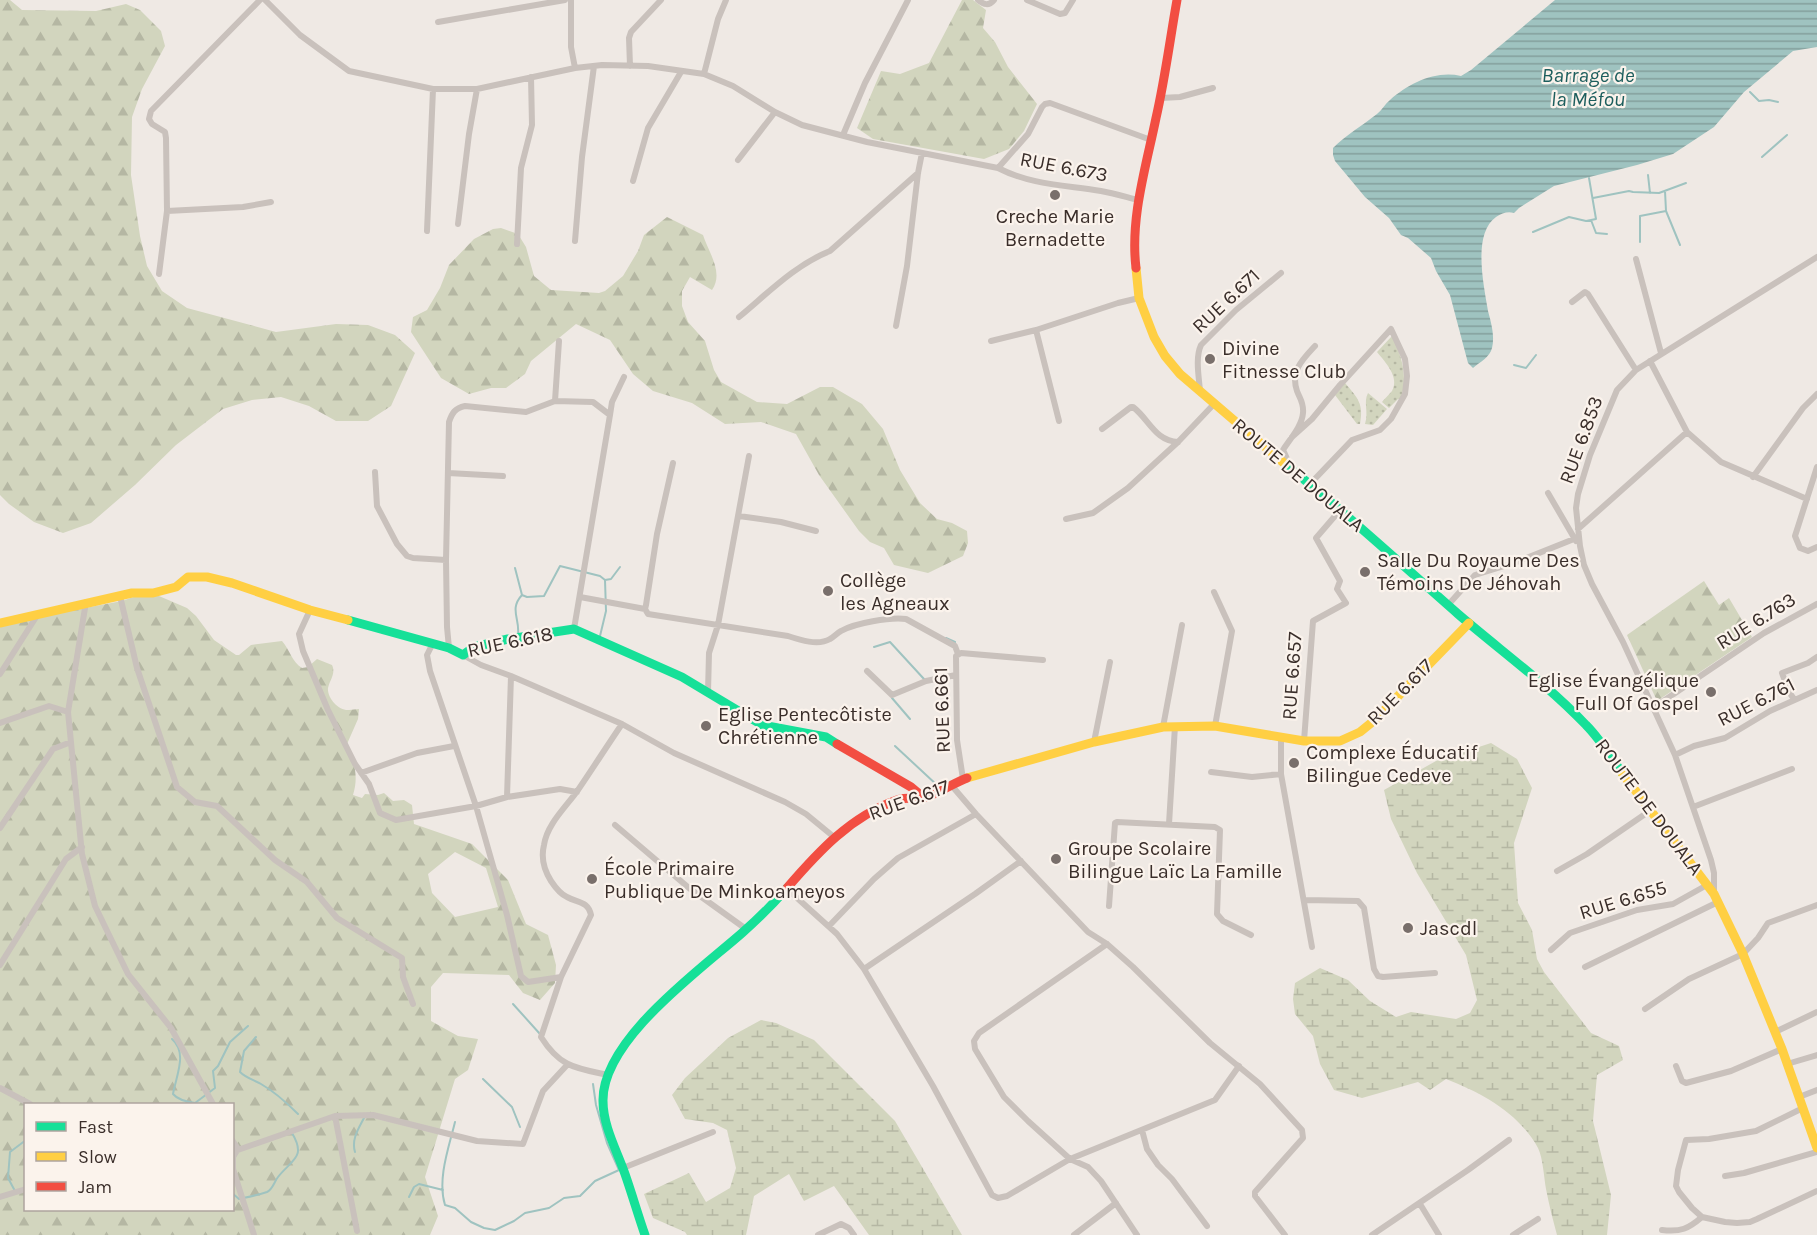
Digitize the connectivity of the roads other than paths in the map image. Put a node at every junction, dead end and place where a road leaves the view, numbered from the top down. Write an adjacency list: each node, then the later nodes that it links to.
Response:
1 (260, 0): 34 (street)
2 (266, 0): 21 (street)
3 (565, 0): 13 (street)
4 (571, 0): 16 (street)
5 (661, 0): 15 (street)
6 (726, 0): 18 (street)
7 (908, 0): 25 (street)
8 (978, 0): 9 (street)
9 (994, 0)
10 (1027, 0): 11 (street)
11 (1073, 0)
12 (1177, 0): 23 (main road, ROUTE DE DOUALA)
13 (438, 22)
14 (594, 66): 15 (street); 16 (street); 37 (street)
15 (630, 66): 17 (street)
16 (574, 68): 19 (street)
17 (681, 72): 18 (street); 31 (street)
18 (704, 74): 24 (street)
19 (531, 77): 22 (street); 38 (street)
20 (1213, 88): 23 (street)
21 (433, 89): 22 (street); 36 (street)
22 (477, 89): 35 (street)
23 (1160, 99): 26 (main road, ROUTE DE DOUALA)
24 (775, 112): 25 (street); 28 (street)
25 (843, 135): 27 (street)
26 (1152, 140): 29 (street, RUE 6.673); 32 (main road, ROUTE DE DOUALA)
27 (922, 153): 29 (street); 30 (street)
28 (738, 160)
29 (998, 168): 32 (street, RUE 6.673)
30 (918, 173): 45 (street); 46 (street)
31 (633, 182)
32 (1138, 200): 43 (main road, ROUTE DE DOUALA)
33 (271, 202): 34 (street)
34 (167, 211): 42 (street)
35 (458, 224)
36 (427, 231)
37 (575, 242)
38 (517, 244)
39 (1817, 257): 51 (street, RUE 6.853)
40 (1636, 259): 51 (street)
41 (1281, 273): 55 (street, RUE 6.671)
42 (159, 274)
43 (1139, 298): 47 (street); 55 (main road, ROUTE DE DOUALA)
44 (1572, 302): 53 (street)
45 (739, 317)
46 (896, 326)
47 (1036, 330): 49 (street); 60 (street)
48 (560, 341): 57 (street)
49 (991, 341)
50 (1315, 346): 63 (street)
51 (1662, 353): 52 (street, RUE 6.853)
52 (1650, 361): 53 (street, RUE 6.853); 62 (street)
53 (1636, 370): 79 (street, RUE 6.853)
54 (624, 377): 59 (street)
55 (1200, 392): 58 (main road, ROUTE DE DOUALA)
56 (1817, 394): 72 (street)
57 (555, 401): 59 (street); 70 (street)
58 (1214, 404): 64 (street); 67 (main road, ROUTE DE DOUALA)
59 (610, 415): 87 (street)
60 (1059, 421)
61 (1102, 429): 64 (street)
62 (1687, 432): 72 (street); 79 (street)
63 (1292, 437): 67 (street); 73 (street)
64 (1178, 442): 78 (street)
65 (749, 456): 77 (street)
66 (673, 463): 91 (street)
67 (1290, 467): 73 (main road, ROUTE DE DOUALA)
68 (1817, 467): 75 (street)
69 (375, 472): 84 (street)
70 (448, 473): 71 (street); 84 (street)
71 (503, 476)
72 (1753, 477): 75 (street)
73 (1309, 484): 76 (main road, ROUTE DE DOUALA)
74 (1548, 493): 81 (street)
75 (1807, 500): 83 (street)
76 (1341, 509): 90 (main road, ROUTE DE DOUALA); 122 (street, RUE 6.657)
77 (739, 516): 80 (street); 96 (street)
78 (1066, 519)
79 (1578, 529): 82 (street, RUE 6.853)
80 (816, 531)
81 (1574, 539): 82 (street); 90 (street)
82 (1580, 546): 113 (street, RUE 6.853)
83 (1817, 547)
84 (446, 560): 100 (street)
85 (1214, 592): 118 (street)
86 (120, 596): 88 (main road, RUE 6.618); 92 (main road, RUE 6.618); 164 (street)
87 (580, 597): 91 (street); 98 (street)
88 (86, 602): 93 (main road, RUE 6.618); 114 (street)
89 (1817, 604): 113 (street, RUE 6.763)
90 (1448, 605): 95 (main road, ROUTE DE DOUALA)
91 (645, 609): 96 (street)
92 (310, 610): 99 (main road, RUE 6.618); 128 (street)
93 (38, 614): 94 (main road, RUE 6.618); 107 (street)
94 (0, 623)
95 (1469, 623): 122 (main road, RUE 6.617); 137 (main road, ROUTE DE DOUALA)
96 (718, 625): 102 (street); 111 (street)
97 (1182, 625): 119 (street)
98 (574, 629): 101 (main road, RUE 6.618); 111 (main road, RUE 6.618)
99 (433, 643): 100 (main road, RUE 6.618); 124 (street)
100 (449, 648): 101 (main road, RUE 6.618)
101 (463, 654): 109 (street)
102 (958, 654): 104 (street, RUE 6.661); 108 (street, RUE 6.661)
103 (1817, 657): 112 (street)
104 (1043, 660)
105 (1110, 662): 123 (street)
106 (867, 671): 108 (street)
107 (0, 674)
108 (956, 675): 130 (street, RUE 6.661)
109 (511, 676): 116 (street); 133 (street)
110 (1817, 690): 112 (street, RUE 6.761)
111 (708, 692): 134 (main road, RUE 6.618)
112 (1794, 699): 125 (street, RUE 6.761)
113 (1653, 708): 125 (street, RUE 6.853)
114 (68, 712): 115 (street); 121 (street)
115 (0, 723)
116 (622, 724): 132 (street); 142 (street)
117 (1175, 726): 118 (main road, RUE 6.617); 119 (main road, RUE 6.617); 139 (street)
118 (1215, 726): 120 (main road, RUE 6.617)
119 (1163, 727): 123 (main road, RUE 6.617)
120 (1281, 737): 122 (main road, RUE 6.617); 129 (street)
121 (71, 741): 141 (street); 143 (street)
122 (1304, 741)
123 (1094, 742): 130 (main road, RUE 6.617)
124 (454, 746): 128 (street); 135 (street)
125 (1675, 755): 136 (street, RUE 6.853)
126 (1792, 769): 136 (street)
127 (1211, 772): 129 (street)
128 (362, 773): 135 (street)
129 (1281, 774): 149 (street)
130 (963, 779): 131 (main road, RUE 6.617)
131 (952, 786): 134 (main road, RUE 6.617); 138 (street)
132 (577, 792): 133 (street); 163 (street)
133 (507, 796): 135 (street)
134 (924, 798): 142 (main road, RUE 6.617)
135 (476, 806): 163 (street)
136 (1693, 807): 148 (street, RUE 6.853)
137 (1651, 810): 145 (street); 146 (main road, ROUTE DE DOUALA)
138 (976, 814): 144 (street); 152 (street)
139 (1169, 824): 151 (street); 154 (street)
140 (615, 825): 153 (street)
141 (0, 828)
142 (834, 837): 147 (main road, RUE 6.617)
143 (82, 847): 159 (street); 179 (street)
144 (1021, 861): 155 (street); 161 (street)
145 (1557, 871)
146 (1708, 885): 148 (main road, ROUTE DE DOUALA); 157 (street, RUE 6.655)
147 (786, 888): 152 (street); 153 (main road, RUE 6.617)
148 (1716, 898): 158 (main road, ROUTE DE DOUALA); 160 (street)
149 (1305, 900): 156 (street); 162 (street)
150 (1817, 905): 158 (street)
151 (1109, 906)
152 (829, 926): 161 (street)
153 (746, 929): 174 (main road, RUE 6.617)
154 (1251, 935)
155 (1107, 944): 172 (street); 188 (street)
156 (1312, 947)
157 (1551, 950)
158 (1743, 954): 165 (street); 167 (main road, ROUTE DE DOUALA)
159 (0, 965)
160 (1585, 967)
161 (864, 969): 188 (street)
162 (1435, 973)
163 (561, 977): 170 (street)
164 (413, 1004)
165 (1645, 1009)
166 (1817, 1012): 167 (street)
167 (1775, 1032): 168 (main road, ROUTE DE DOUALA)
168 (1782, 1049): 171 (main road, ROUTE DE DOUALA); 173 (street)
169 (1817, 1054): 171 (street)
170 (568, 1064): 174 (street); 181 (street)
171 (1787, 1064): 177 (main road, ROUTE DE DOUALA)
172 (1239, 1066): 182 (street); 208 (street)
173 (1676, 1066)
174 (608, 1075): 189 (main road, RUE 6.617)
175 (0, 1088): 178 (street)
176 (1817, 1090): 177 (street)
177 (1799, 1097): 180 (main road, ROUTE DE DOUALA)
178 (28, 1103)
179 (212, 1103)
180 (1803, 1108): 183 (main road, ROUTE DE DOUALA); 197 (street)
181 (335, 1116): 186 (street); 201 (street)
182 (1142, 1130): 188 (street); 199 (street)
183 (1814, 1130): 187 (main road, ROUTE DE DOUALA)
184 (713, 1132): 189 (street)
185 (1509, 1140): 196 (street)
186 (235, 1150)
187 (1817, 1150): 191 (street)
188 (1070, 1159): 195 (street)
189 (623, 1168): 203 (main road, RUE 6.617)
190 (234, 1172): 202 (street)
191 (1725, 1176)
192 (24, 1191): 194 (street)
193 (1817, 1191): 197 (street)
194 (0, 1197)
195 (1116, 1203): 206 (street); 207 (street)
196 (1420, 1204): 209 (street); 210 (street)
197 (1702, 1217): 200 (street)
198 (1538, 1219): 211 (street)
199 (1207, 1226)
200 (1662, 1230)
201 (357, 1231)
202 (254, 1235)
203 (645, 1235)
204 (818, 1235): 205 (street)
205 (854, 1235)
206 (1074, 1235)
207 (1137, 1235)
208 (1285, 1235)
209 (1372, 1235)
210 (1439, 1235)
211 (1514, 1235)

